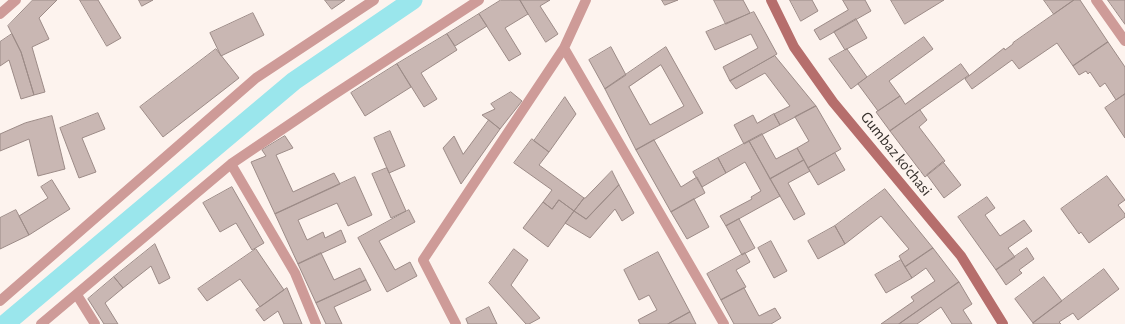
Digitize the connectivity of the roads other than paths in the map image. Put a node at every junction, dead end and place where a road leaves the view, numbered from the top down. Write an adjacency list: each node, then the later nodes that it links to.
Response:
1 (16, 0): 7 (street)
2 (374, 0): 12 (street)
3 (479, 0): 10 (street)
4 (586, 0): 9 (street)
5 (770, 0): 18 (main road, Gumbaz ko'chasi)
6 (1096, 0): 8 (street)
7 (0, 14)
8 (1125, 41)
9 (564, 48): 16 (street); 17 (street)
10 (231, 164): 11 (street); 15 (street)
11 (77, 295): 13 (street); 14 (street)
12 (0, 302)
13 (41, 324)
14 (95, 324)
15 (316, 324)
16 (456, 324)
17 (724, 324)
18 (1003, 324)

